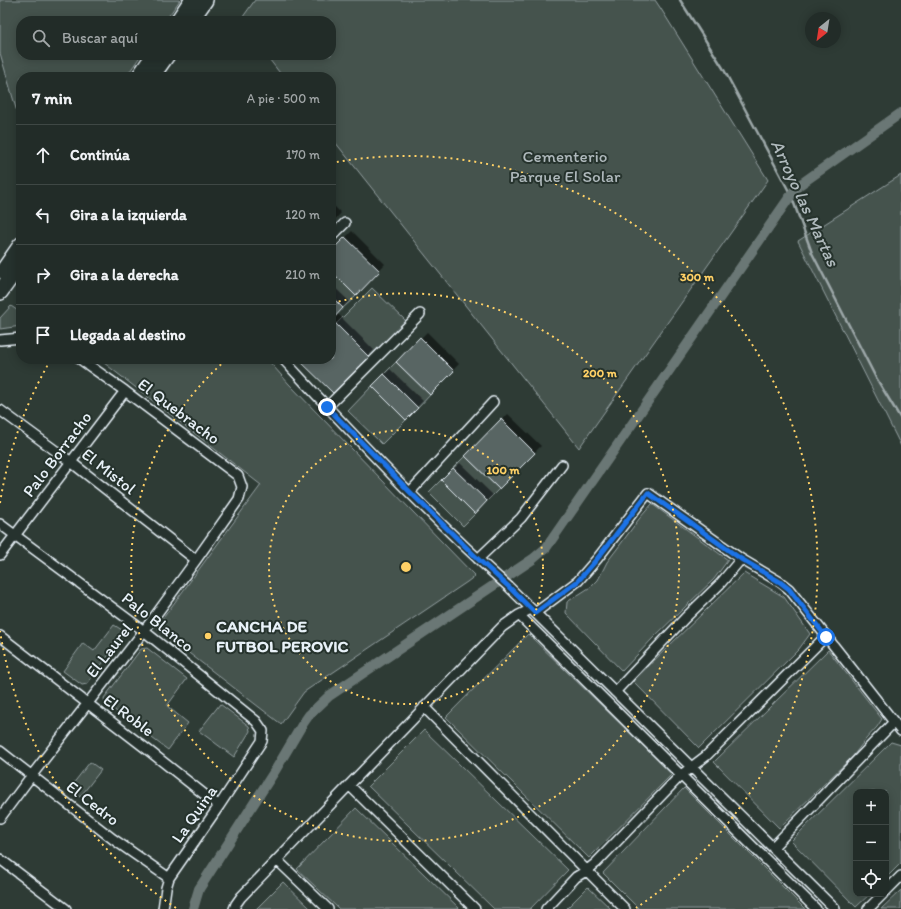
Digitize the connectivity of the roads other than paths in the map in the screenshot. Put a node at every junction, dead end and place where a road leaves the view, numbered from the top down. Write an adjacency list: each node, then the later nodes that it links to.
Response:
1 (192, 0): 3 (main road)
2 (205, 0): 4 (main road)
3 (181, 16)
4 (194, 16)
5 (151, 60): 7 (main road)
6 (163, 60): 8 (main road)
7 (142, 72)
8 (155, 72)
9 (345, 223): 10 (street)
10 (336, 232)
11 (16, 252): 13 (main road)
12 (16, 270): 14 (main road)
13 (0, 274)
14 (0, 292)
15 (420, 314): 22 (street)
16 (16, 338): 17 (street)
17 (0, 340)
18 (87, 364): 20 (street, El Quebracho)
19 (288, 364): 22 (street)
20 (125, 391): 24 (street, Palo Borracho); 27 (street, El Quebracho)
21 (493, 402): 26 (street)
22 (327, 407): 26 (street)
23 (0, 410): 24 (street, El Mistol)
24 (71, 462): 29 (street, Palo Borracho); 33 (street, El Mistol)
25 (562, 465): 31 (street)
26 (410, 492): 31 (street)
27 (240, 499): 33 (street, El Laurel)
28 (0, 524): 29 (street, Palo Blanco)
29 (15, 536): 30 (street, Palo Borracho); 36 (street, Palo Blanco)
30 (0, 555)
31 (478, 559): 34 (street)
32 (741, 559): 34 (street); 38 (street); 39 (street)
33 (196, 560): 36 (street, El Laurel)
34 (533, 611): 35 (street); 39 (street)
35 (519, 615): 41 (street); 48 (street)
36 (144, 631): 40 (street, El Laurel); 44 (street, Palo Blanco)
37 (0, 636): 40 (street, El Roble)
38 (826, 637): 42 (street); 46 (street)
39 (615, 692): 46 (street)
40 (87, 703): 47 (street, El Laurel); 50 (street, El Roble)
41 (424, 707): 49 (street); 55 (street)
42 (894, 722): 43 (street); 52 (street)
43 (901, 731)
44 (262, 741): 50 (street, La Quina)
45 (0, 750): 47 (street, El Cedro)
46 (692, 767): 48 (street); 52 (street)
47 (32, 775): 51 (street, El Laurel); 57 (street, El Cedro)
48 (681, 775): 55 (street); 67 (street)
49 (349, 785): 54 (street); 64 (street)
50 (219, 806): 57 (street, La Quina)
51 (0, 818)
52 (773, 847): 68 (street)
53 (0, 859): 60 (street)
54 (277, 860): 62 (street); 63 (street)
55 (586, 871): 65 (street); 66 (street)
56 (901, 876): 58 (street)
57 (168, 878): 61 (street, La Quina)
58 (889, 889)
59 (881, 897): 69 (street)
60 (66, 909)
61 (163, 909)
62 (234, 909)
63 (328, 909)
64 (476, 909)
65 (546, 909)
66 (625, 909)
67 (816, 909)
68 (835, 909)
69 (868, 909)

